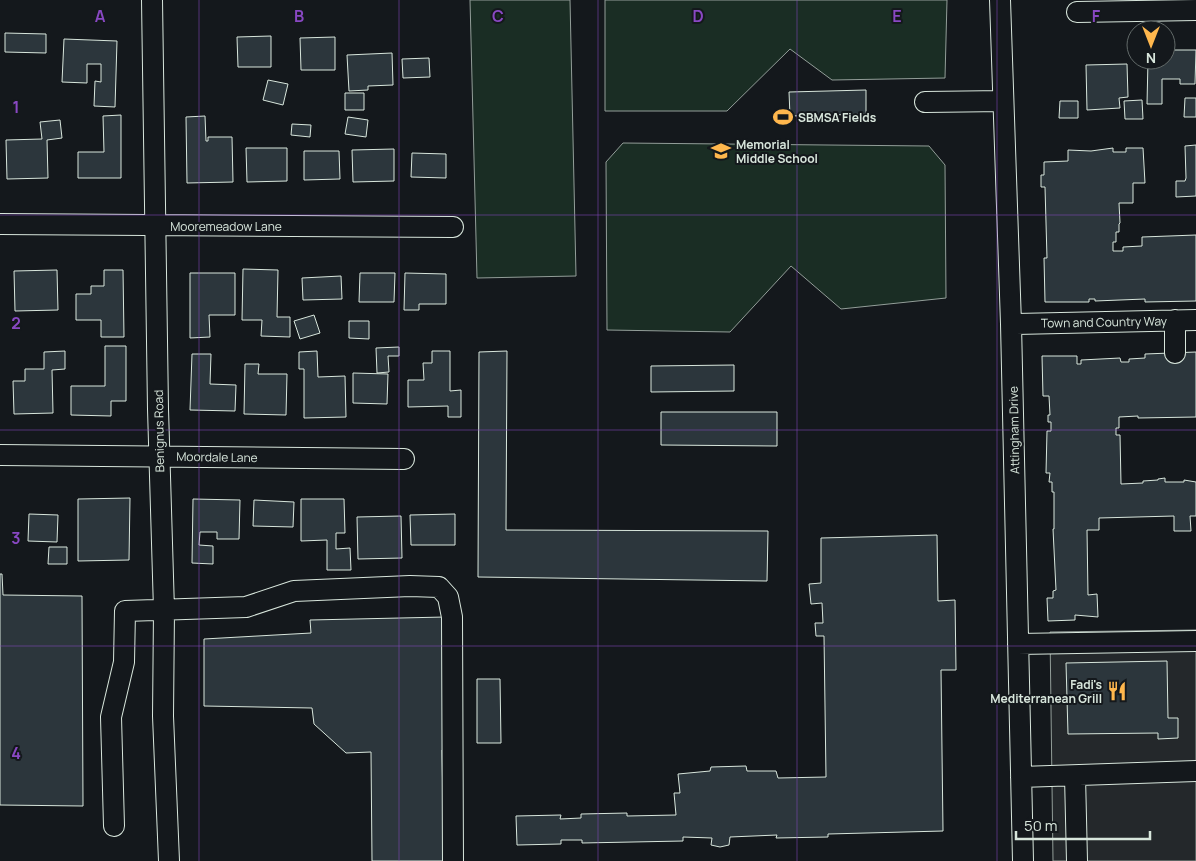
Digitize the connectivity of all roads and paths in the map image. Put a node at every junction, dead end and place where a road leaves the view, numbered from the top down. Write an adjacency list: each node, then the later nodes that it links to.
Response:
1 (152, 0): 8 (street, Benignus Road)
2 (1000, 0): 5 (street, Attingham Drive)
3 (1196, 10): 4 (street)
4 (1077, 12)
5 (1003, 101): 6 (street); 12 (street, Attingham Drive)
6 (925, 102)
7 (0, 224): 8 (street, Mooremeadow Lane)
8 (155, 226): 9 (street, Mooremeadow Lane); 15 (street, Benignus Road)
9 (453, 227)
10 (1175, 320): 11 (street, Town and Country Way); 12 (street, Town and Country Way); 13 (street)
11 (1196, 320)
12 (1011, 324): 19 (street, Attingham Drive)
13 (1176, 353)
14 (0, 456): 15 (street, Moordale Lane)
15 (160, 456): 16 (street, Moordale Lane); 17 (street, Benignus Road)
16 (404, 459)
17 (164, 610): 23 (street); 24 (street, Benignus Road); 25 (street)
18 (1196, 641): 19 (street)
19 (1018, 644): 22 (street, Attingham Drive)
20 (1196, 771): 21 (street)
21 (1075, 776): 22 (street); 27 (street)
22 (1021, 777): 26 (street, Attingham Drive)
23 (114, 826)
24 (169, 861)
25 (453, 861)
26 (1023, 861)
27 (1077, 861)

